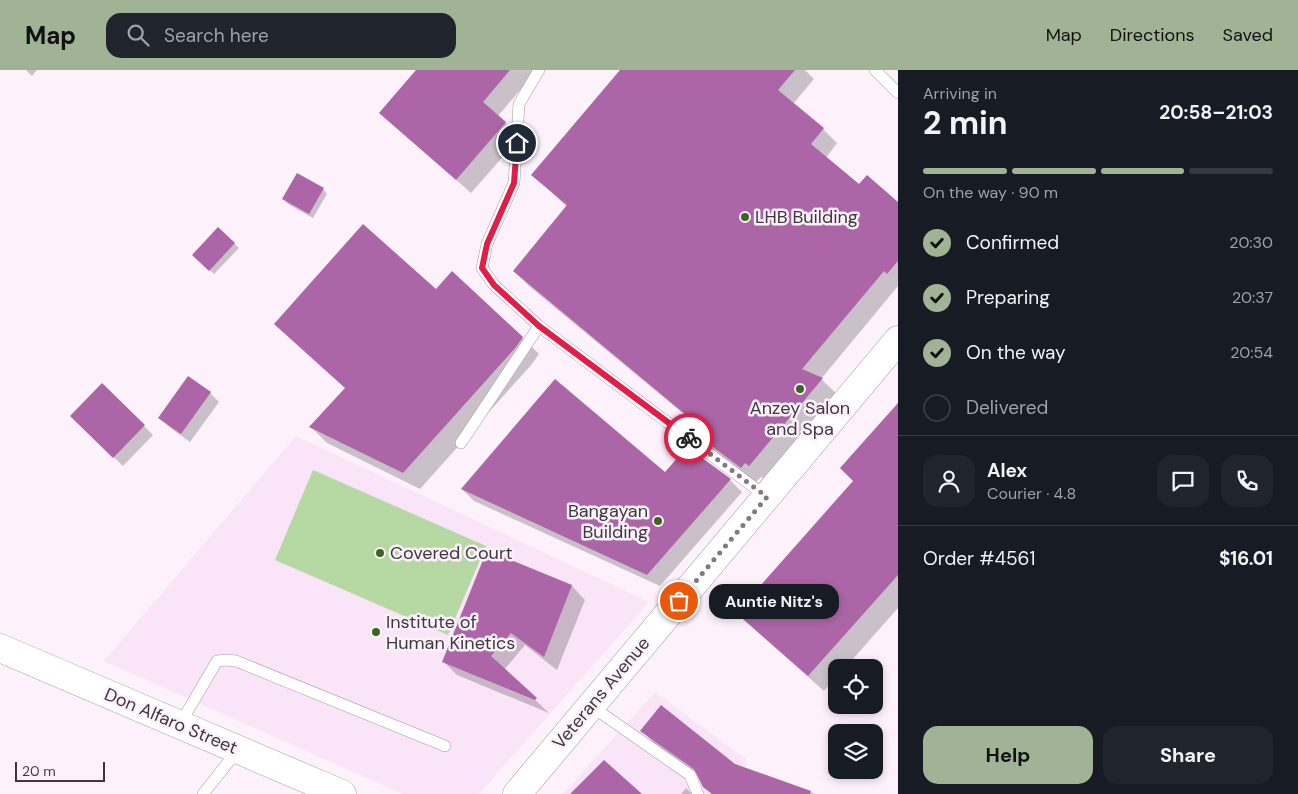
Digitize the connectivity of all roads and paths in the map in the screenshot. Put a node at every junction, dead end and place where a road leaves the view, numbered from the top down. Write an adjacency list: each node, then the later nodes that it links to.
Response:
1 (539, 70): 4 (lane)
2 (875, 70): 3 (lane)
3 (898, 93)
4 (539, 326): 6 (lane); 7 (lane)
5 (898, 340): 7 (main road, Veterans Avenue)
6 (461, 443)
7 (767, 497): 9 (main road, Veterans Avenue)
8 (0, 648): 10 (main road, Don Alfaro Street)
9 (591, 706): 15 (main road, Veterans Avenue); 16 (lane)
10 (180, 725): 11 (lane); 12 (main road, Don Alfaro Street)
11 (445, 746)
12 (238, 750): 13 (lane); 14 (main road, Don Alfaro Street)
13 (203, 794)
14 (342, 794)
15 (517, 794)
16 (698, 794)

